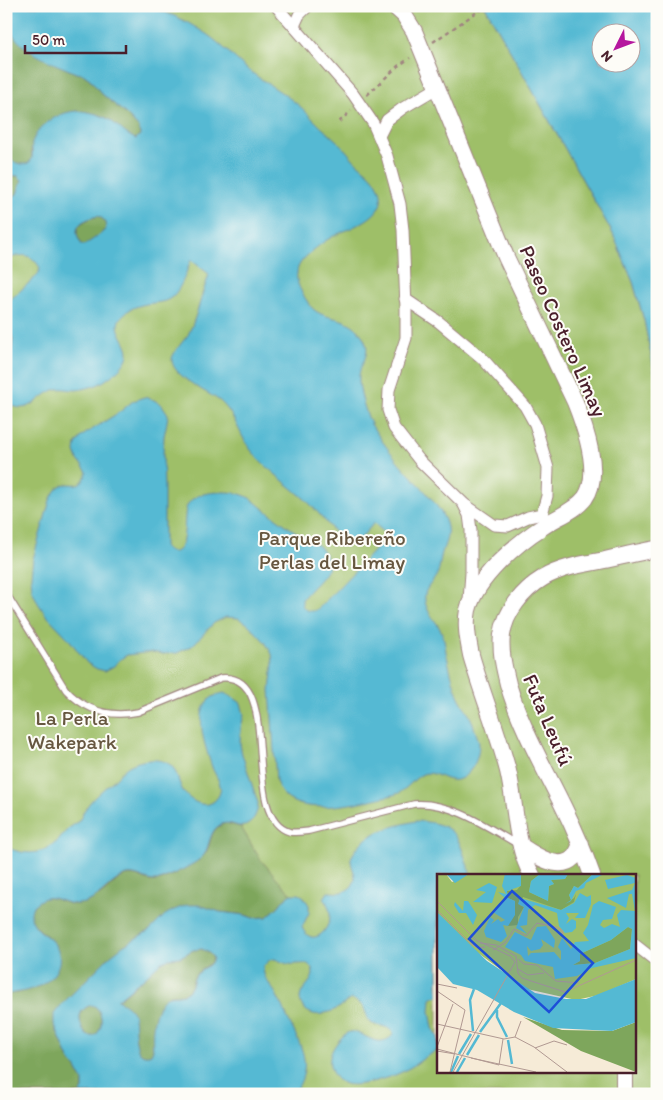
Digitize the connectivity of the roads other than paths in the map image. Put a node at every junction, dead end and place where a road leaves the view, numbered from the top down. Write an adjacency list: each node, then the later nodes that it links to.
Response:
1 (276, 6): 4 (street)
2 (308, 6): 4 (street)
3 (394, 6): 5 (street, Paseo Costero Limay)
4 (294, 26): 6 (street)
5 (437, 88): 6 (street); 9 (street, Paseo Costero Limay)
6 (379, 136): 7 (street)
7 (405, 299): 8 (street); 9 (street)
8 (462, 503): 9 (street); 12 (street)
9 (544, 519): 12 (street, Paseo Costero Limay)
10 (657, 549): 13 (street, Futa Leufú)
11 (6, 593): 14 (lane)
12 (468, 610): 14 (street, Paseo Costero Limay)
13 (581, 844): 14 (street); 16 (street, Futa Leufú)
14 (521, 846): 15 (street, Paseo Costero Limay)
15 (532, 874)
16 (592, 874)
17 (636, 946): 18 (street)
18 (657, 962)
19 (624, 1072): 20 (street)
20 (624, 1094)

